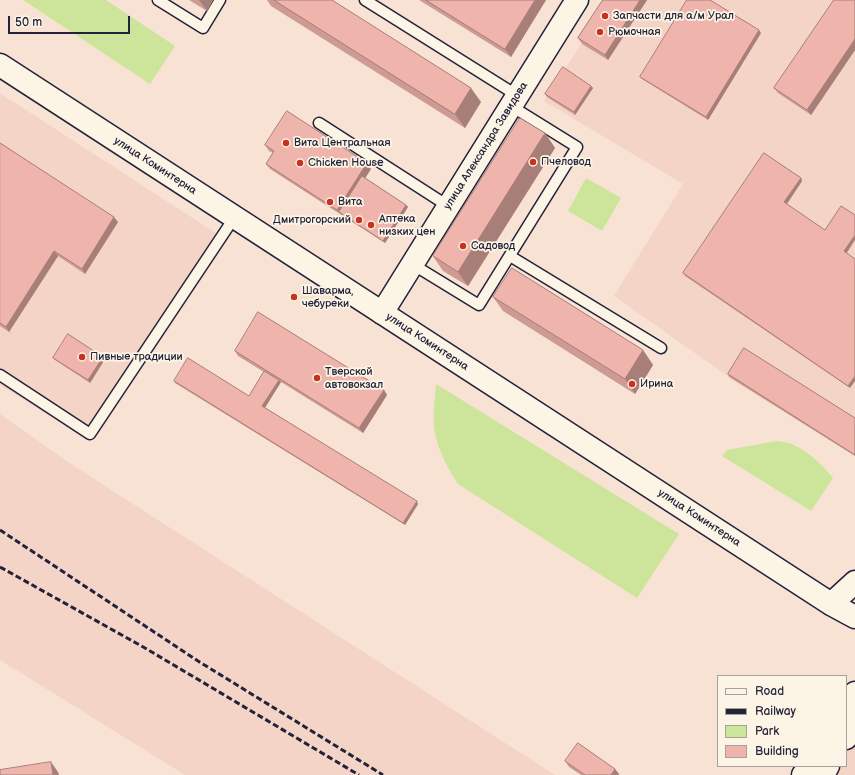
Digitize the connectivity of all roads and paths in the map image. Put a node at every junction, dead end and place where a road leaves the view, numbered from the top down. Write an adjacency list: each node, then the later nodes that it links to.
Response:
1 (158, 0): 2 (lane)
2 (220, 0)
3 (365, 0): 6 (lane)
4 (577, 0): 6 (main road, улица Александра Завидова)
5 (0, 65): 9 (main road, улица Коминтерна)
6 (514, 101): 8 (main road, улица Александра Завидова); 10 (lane)
7 (319, 123): 8 (lane)
8 (448, 206): 11 (main road, улица Александра Завидова)
9 (234, 218): 12 (main road, улица Коминтерна); 14 (lane)
10 (510, 256): 11 (lane); 13 (lane)
11 (412, 264): 12 (main road, улица Александра Завидова)
12 (382, 313): 16 (main road, улица Коминтерна)
13 (661, 348)
14 (0, 375)
15 (855, 582): 16 (main road)
16 (831, 604): 17 (main road, улица Коминтерна)
17 (855, 616)
18 (855, 693): 19 (main road)
19 (847, 705)
20 (855, 724): 21 (main road)
21 (847, 736)

